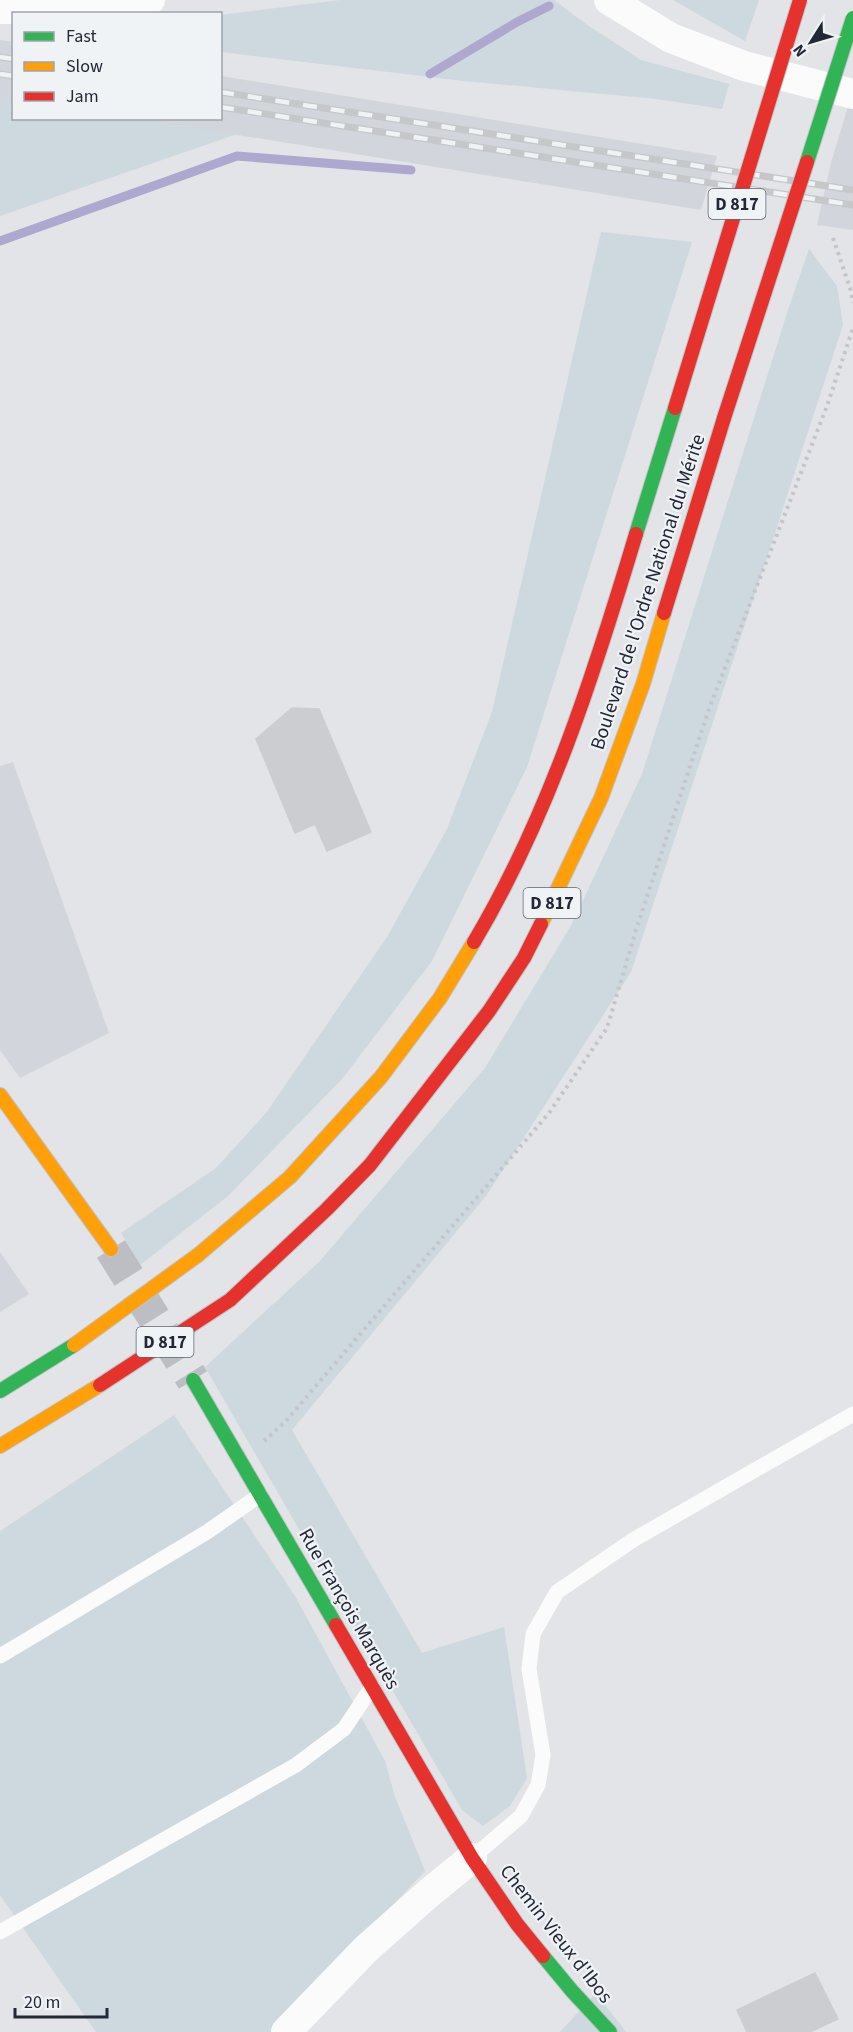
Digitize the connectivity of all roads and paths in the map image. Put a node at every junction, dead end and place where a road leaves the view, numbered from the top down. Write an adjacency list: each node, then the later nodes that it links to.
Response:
1 (150, 0): 4 (street)
2 (609, 0): 6 (street)
3 (800, 0): 13 (main road, Boulevard de l'Ordre National du Mérite / D 817, bridge)
4 (0, 9)
5 (853, 18): 15 (main road, Boulevard de l'Ordre National du Mérite / D 817, bridge)
6 (853, 94)
7 (833, 237): 8 (path)
8 (853, 303)
9 (853, 328): 16 (path)
10 (0, 1095): 11 (main road)
11 (111, 1249)
12 (193, 1380): 16 (main road, Rue François Marquès)
13 (0, 1391)
14 (853, 1414): 20 (lane)
15 (0, 1446)
16 (240, 1462): 17 (main road, Rue François Marquès)
17 (260, 1495): 18 (lane); 19 (main road, Rue François Marquès)
18 (0, 1656)
19 (372, 1687): 20 (main road, Rue François Marquès); 21 (lane)
20 (472, 1858): 22 (street); 23 (main road, Chemin Vieux d'Ibos)
21 (0, 1932)
22 (286, 2032)
23 (610, 2032)

